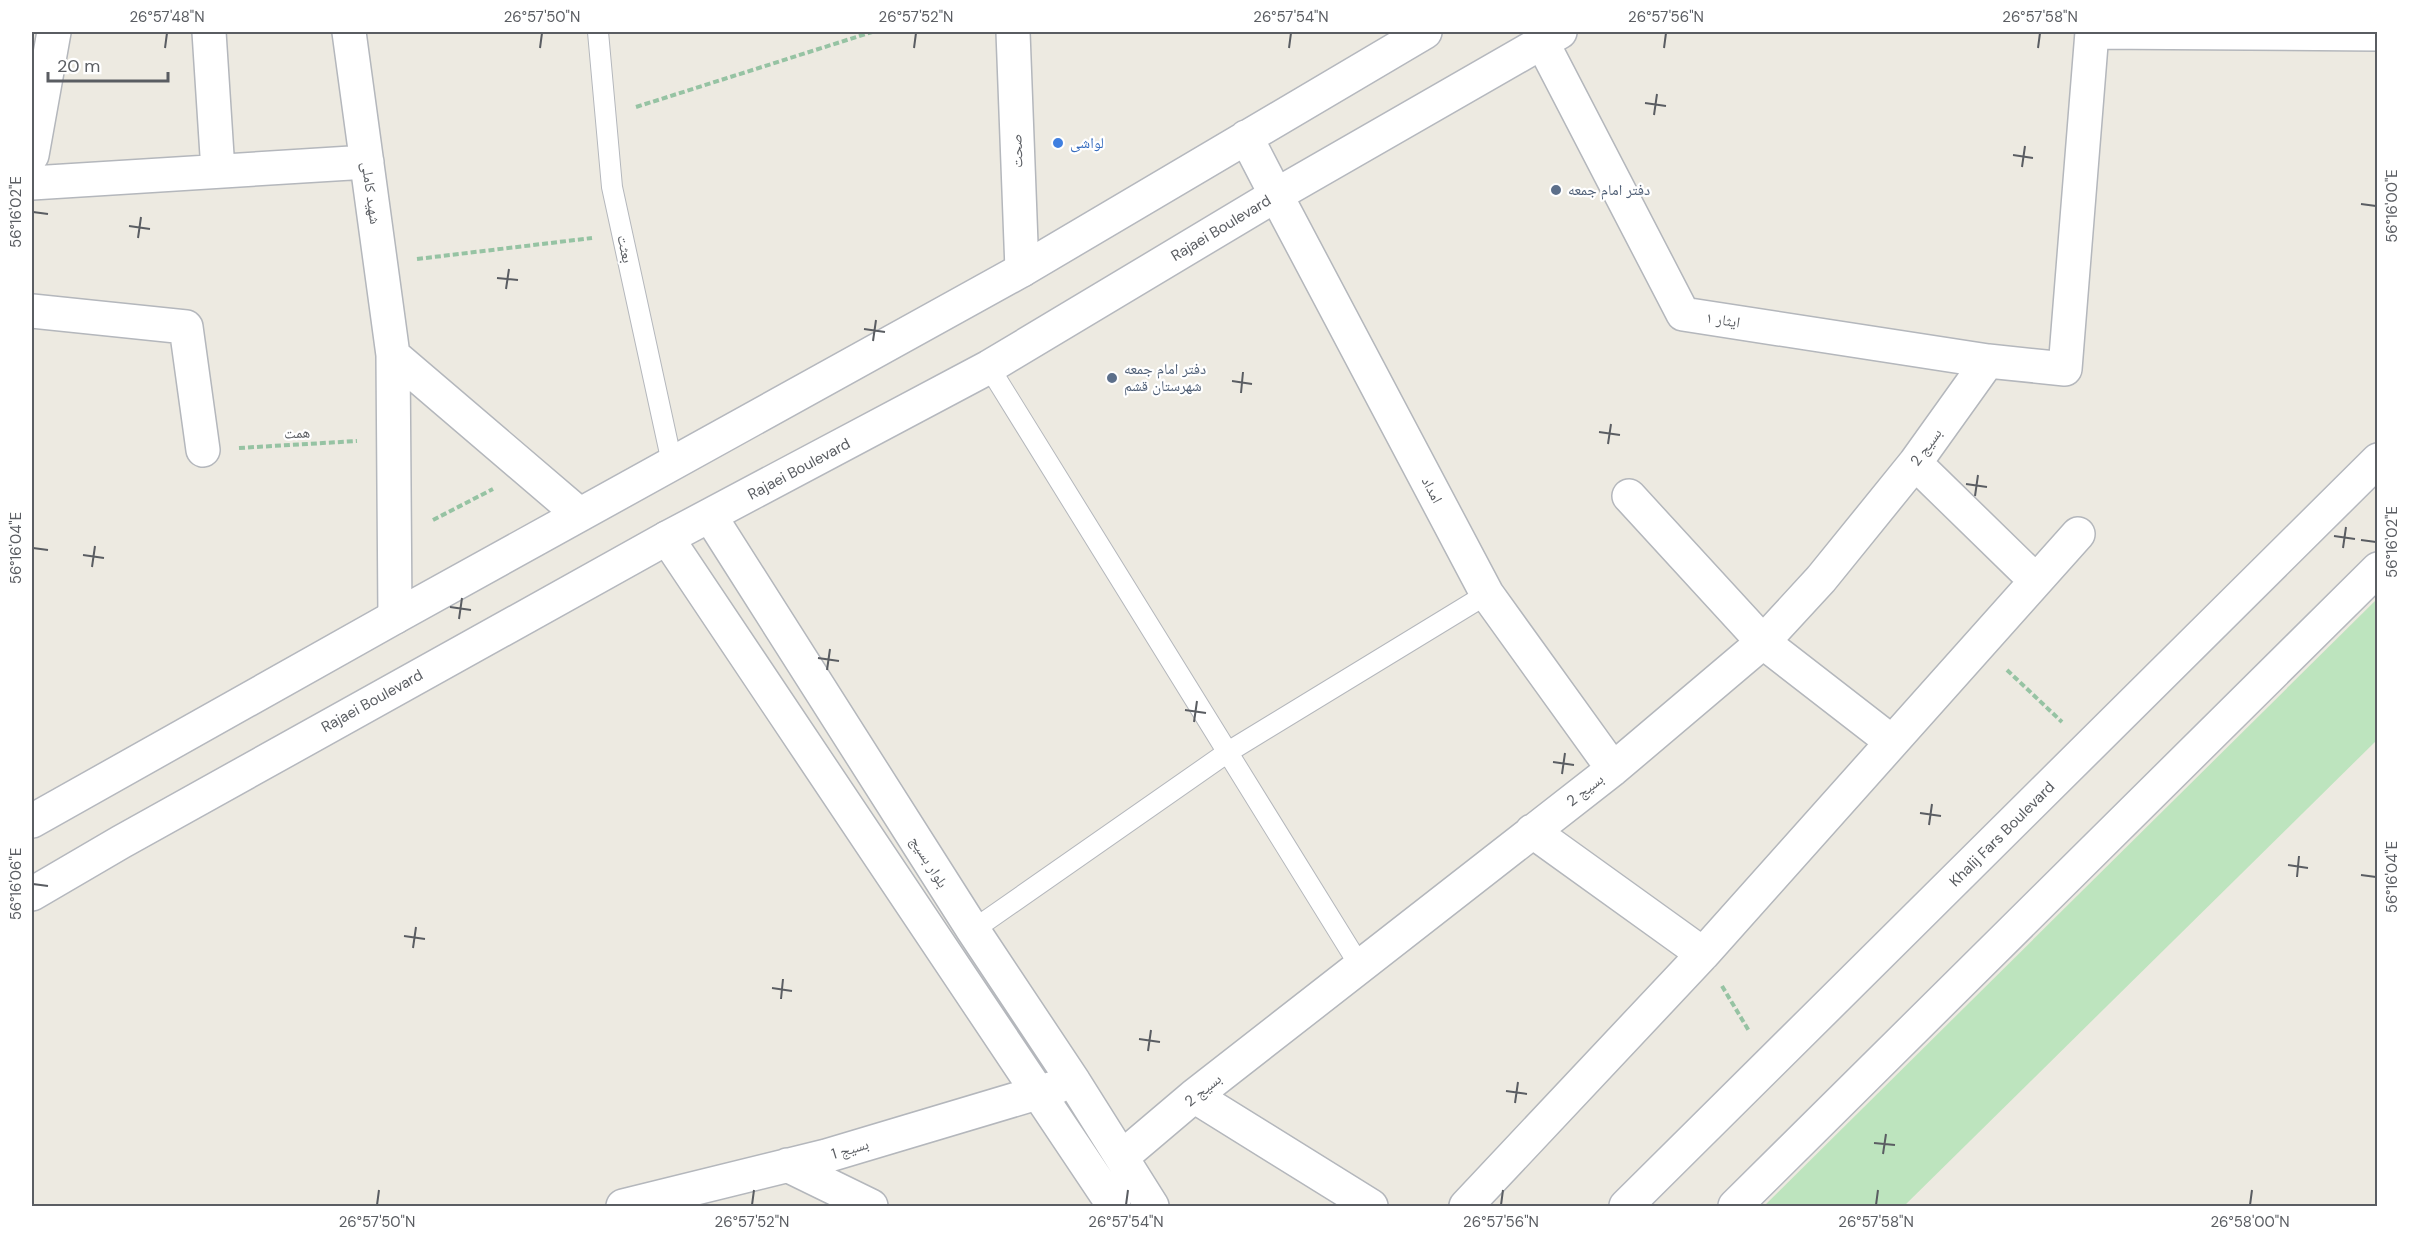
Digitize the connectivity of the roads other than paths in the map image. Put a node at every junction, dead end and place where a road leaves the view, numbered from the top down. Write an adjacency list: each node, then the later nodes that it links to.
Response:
1 (54, 32): 11 (street)
2 (209, 32): 13 (street)
3 (349, 32): 12 (street, شهید کاملی)
4 (598, 32): 23 (lane, بعثت)
5 (1013, 32): 16 (street, صحت)
6 (1425, 32): 10 (street)
7 (2092, 32): 8 (street); 19 (street, ایثار ۱)
8 (2378, 34)
9 (1551, 37): 15 (street, Rajaei Boulevard); 19 (street, ایثار ۱)
10 (1246, 137): 15 (street, امداد); 16 (street)
11 (32, 154)
12 (366, 162): 13 (street); 18 (street, شهید کاملی)
13 (218, 171): 14 (street)
14 (32, 183)
15 (1276, 195): 20 (street, Rajaei Boulevard); 33 (street, امداد)
16 (1022, 270): 23 (street)
17 (32, 310): 21 (street)
18 (393, 355): 27 (street); 34 (street, شهید کاملی)
19 (1988, 361): 24 (street, بسیج 2)
20 (989, 367): 28 (street, Rajaei Boulevard); 37 (lane)
21 (203, 450)
22 (2378, 460): 25 (street, Khalij Fars Boulevard)
23 (672, 463): 27 (street)
24 (1915, 463): 32 (street); 35 (street, بسیج 2)
25 (2363, 495): 56 (street, Khalij Fars Boulevard)
26 (1629, 496): 35 (street)
27 (579, 514): 34 (street)
28 (710, 516): 30 (street, Rajaei Boulevard); 42 (street, بلوار بسیج)
29 (2078, 534): 32 (street)
30 (667, 538): 41 (street, Rajaei Boulevard); 46 (street)
31 (2378, 569): 57 (street)
32 (2036, 581): 36 (street)
33 (1487, 594): 37 (lane); 38 (street, امداد)
34 (395, 617): 39 (street)
35 (1762, 642): 36 (street); 38 (street, بسیج 2)
36 (1892, 742): 43 (street)
37 (1228, 752): 42 (lane); 44 (lane)
38 (1613, 768): 40 (street, بسیج 2)
39 (32, 821)
40 (1532, 831): 43 (street); 44 (street, بسیج 2)
41 (32, 894)
42 (973, 930): 45 (street, بلوار بسیج)
43 (1702, 954): 55 (street)
44 (1360, 966): 47 (street, بسیج 2)
45 (1074, 1082): 46 (street, بسیج 1); 48 (street, بلوار بسیج)
46 (1036, 1093): 49 (street, بسیج 1); 52 (street)
47 (1194, 1096): 48 (street, بسیج 2); 54 (street)
48 (1122, 1158): 53 (street, بلوار بسیج)
49 (787, 1166): 50 (street, بسیج 1); 51 (street)
50 (623, 1206)
51 (871, 1206)
52 (1114, 1206)
53 (1152, 1206)
54 (1371, 1206)
55 (1466, 1206)
56 (1626, 1206)
57 (1735, 1206)

